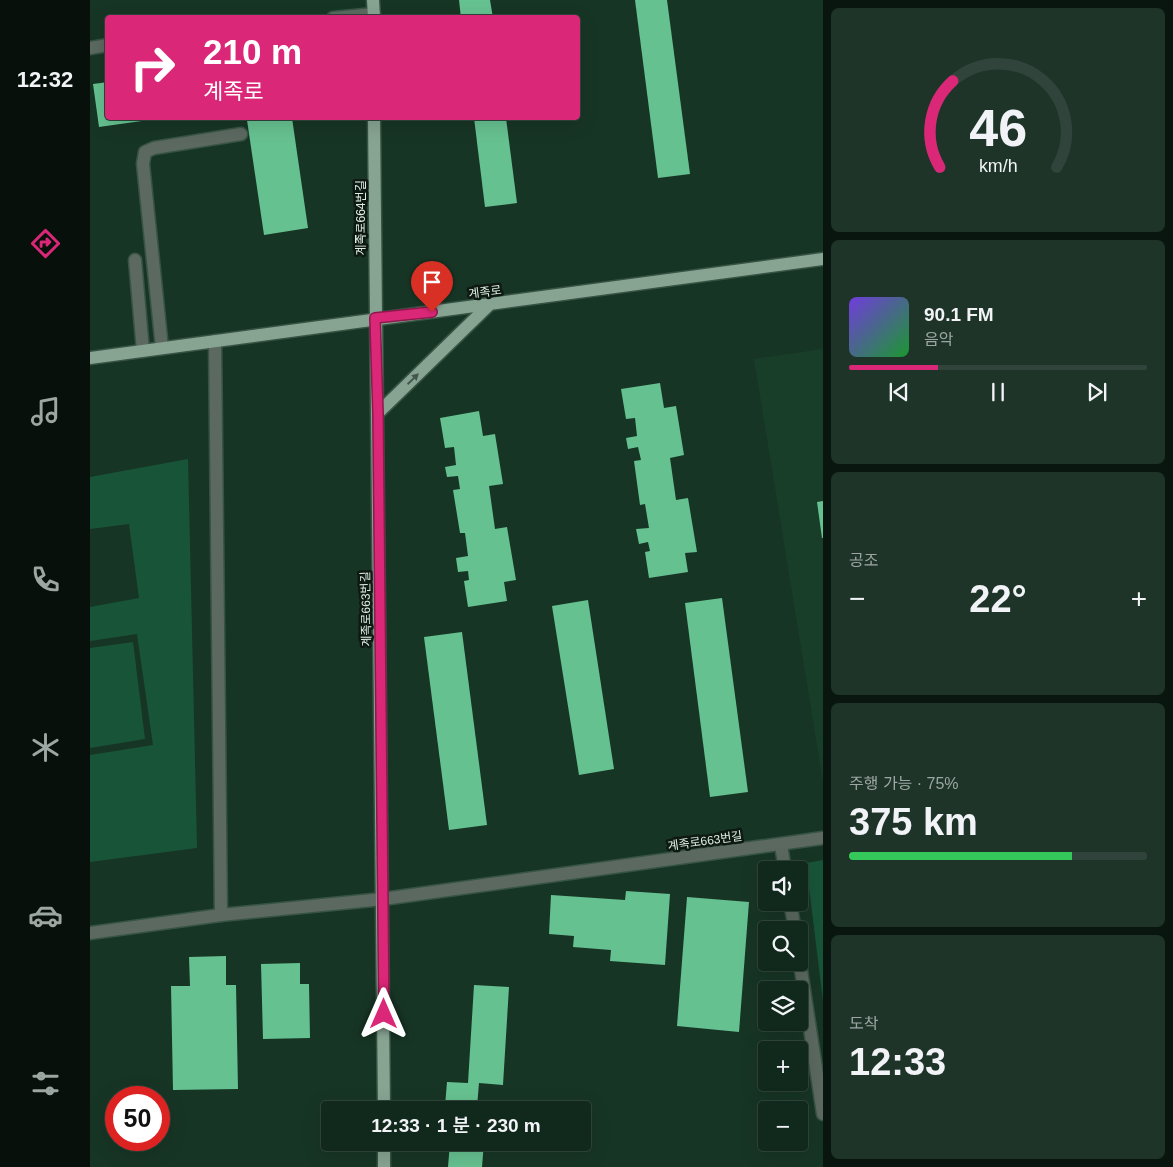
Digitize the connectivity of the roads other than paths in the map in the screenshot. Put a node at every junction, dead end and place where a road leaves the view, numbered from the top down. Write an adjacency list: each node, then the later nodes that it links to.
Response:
1 (374, 0): 2 (main road)
2 (374, 15)
3 (105, 46): 4 (street)
4 (90, 48)
5 (374, 120): 10 (main road, 계족로664번길)
6 (241, 134): 12 (street)
7 (823, 259): 9 (main road, 계족로)
8 (135, 260): 13 (street)
9 (488, 306): 10 (main road, 계족로); 15 (main road, one-way to 9)
10 (375, 318): 11 (main road, 계족로); 15 (main road, 계족로663번길)
11 (216, 341): 12 (main road, 계족로); 20 (street)
12 (162, 348): 13 (main road, 계족로)
13 (143, 351): 14 (main road, 계족로)
14 (90, 358)
15 (378, 413): 19 (main road, 계족로663번길)
16 (823, 838): 17 (street, 계족로663번길)
17 (782, 844): 18 (street); 19 (street, 계족로663번길)
18 (784, 861)
19 (383, 899): 20 (street, 계족로663번길); 23 (main road, 계족로663번길)
20 (221, 915): 21 (street, 계족로663번길)
21 (90, 933)
22 (801, 971): 24 (street)
23 (384, 1101)
24 (823, 1114)
25 (384, 1151): 26 (main road)
26 (384, 1167)

